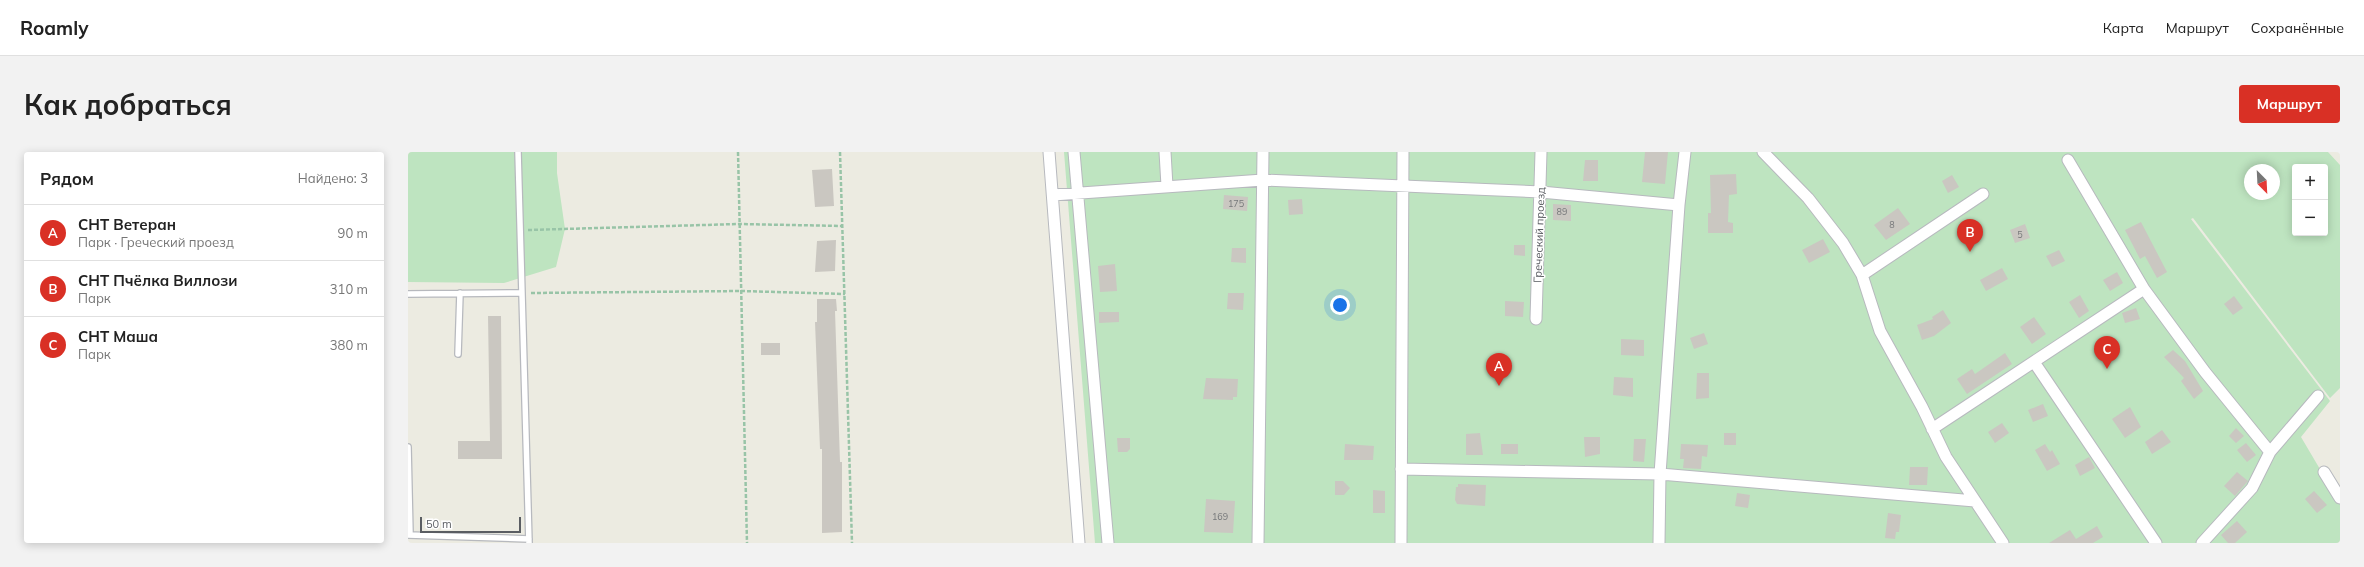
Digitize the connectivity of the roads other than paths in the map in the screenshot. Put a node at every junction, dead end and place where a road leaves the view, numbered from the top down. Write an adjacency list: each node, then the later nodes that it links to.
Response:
1 (518, 152): 22 (lane)
2 (1049, 152): 17 (street)
3 (1074, 152): 14 (street)
4 (1165, 152): 12 (street)
5 (1263, 152): 11 (street)
6 (1403, 152): 13 (street)
7 (1541, 152): 15 (street, Греческий проезд)
8 (1685, 152): 18 (street)
9 (1763, 152): 19 (street)
10 (2068, 160): 20 (street)
11 (1263, 180): 12 (street); 13 (street); 40 (street)
12 (1167, 186): 14 (street)
13 (1402, 186): 15 (street); 31 (street)
14 (1077, 192): 17 (street); 39 (street)
15 (1541, 192): 18 (street); 24 (street, Греческий проезд)
16 (1983, 194): 19 (street)
17 (1053, 195): 38 (street)
18 (1679, 205): 33 (street)
19 (1862, 275): 28 (street)
20 (2144, 289): 26 (street); 30 (street)
21 (460, 293): 22 (lane); 23 (lane); 25 (lane)
22 (520, 293): 37 (lane)
23 (408, 294)
24 (1536, 319)
25 (458, 354)
26 (2034, 362): 28 (street); 44 (street)
27 (2318, 396): 30 (street)
28 (1932, 429): 35 (street)
29 (408, 447): 36 (lane)
30 (2270, 452): 45 (street)
31 (1401, 469): 33 (street); 41 (street)
32 (2324, 472): 34 (street)
33 (1660, 474): 35 (street); 42 (street)
34 (2340, 498)
35 (1975, 501): 43 (street)
36 (409, 535): 37 (lane)
37 (529, 541)
38 (1079, 543)
39 (1108, 543)
40 (1258, 543)
41 (1401, 543)
42 (1659, 543)
43 (2003, 543)
44 (2156, 543)
45 (2202, 543)

